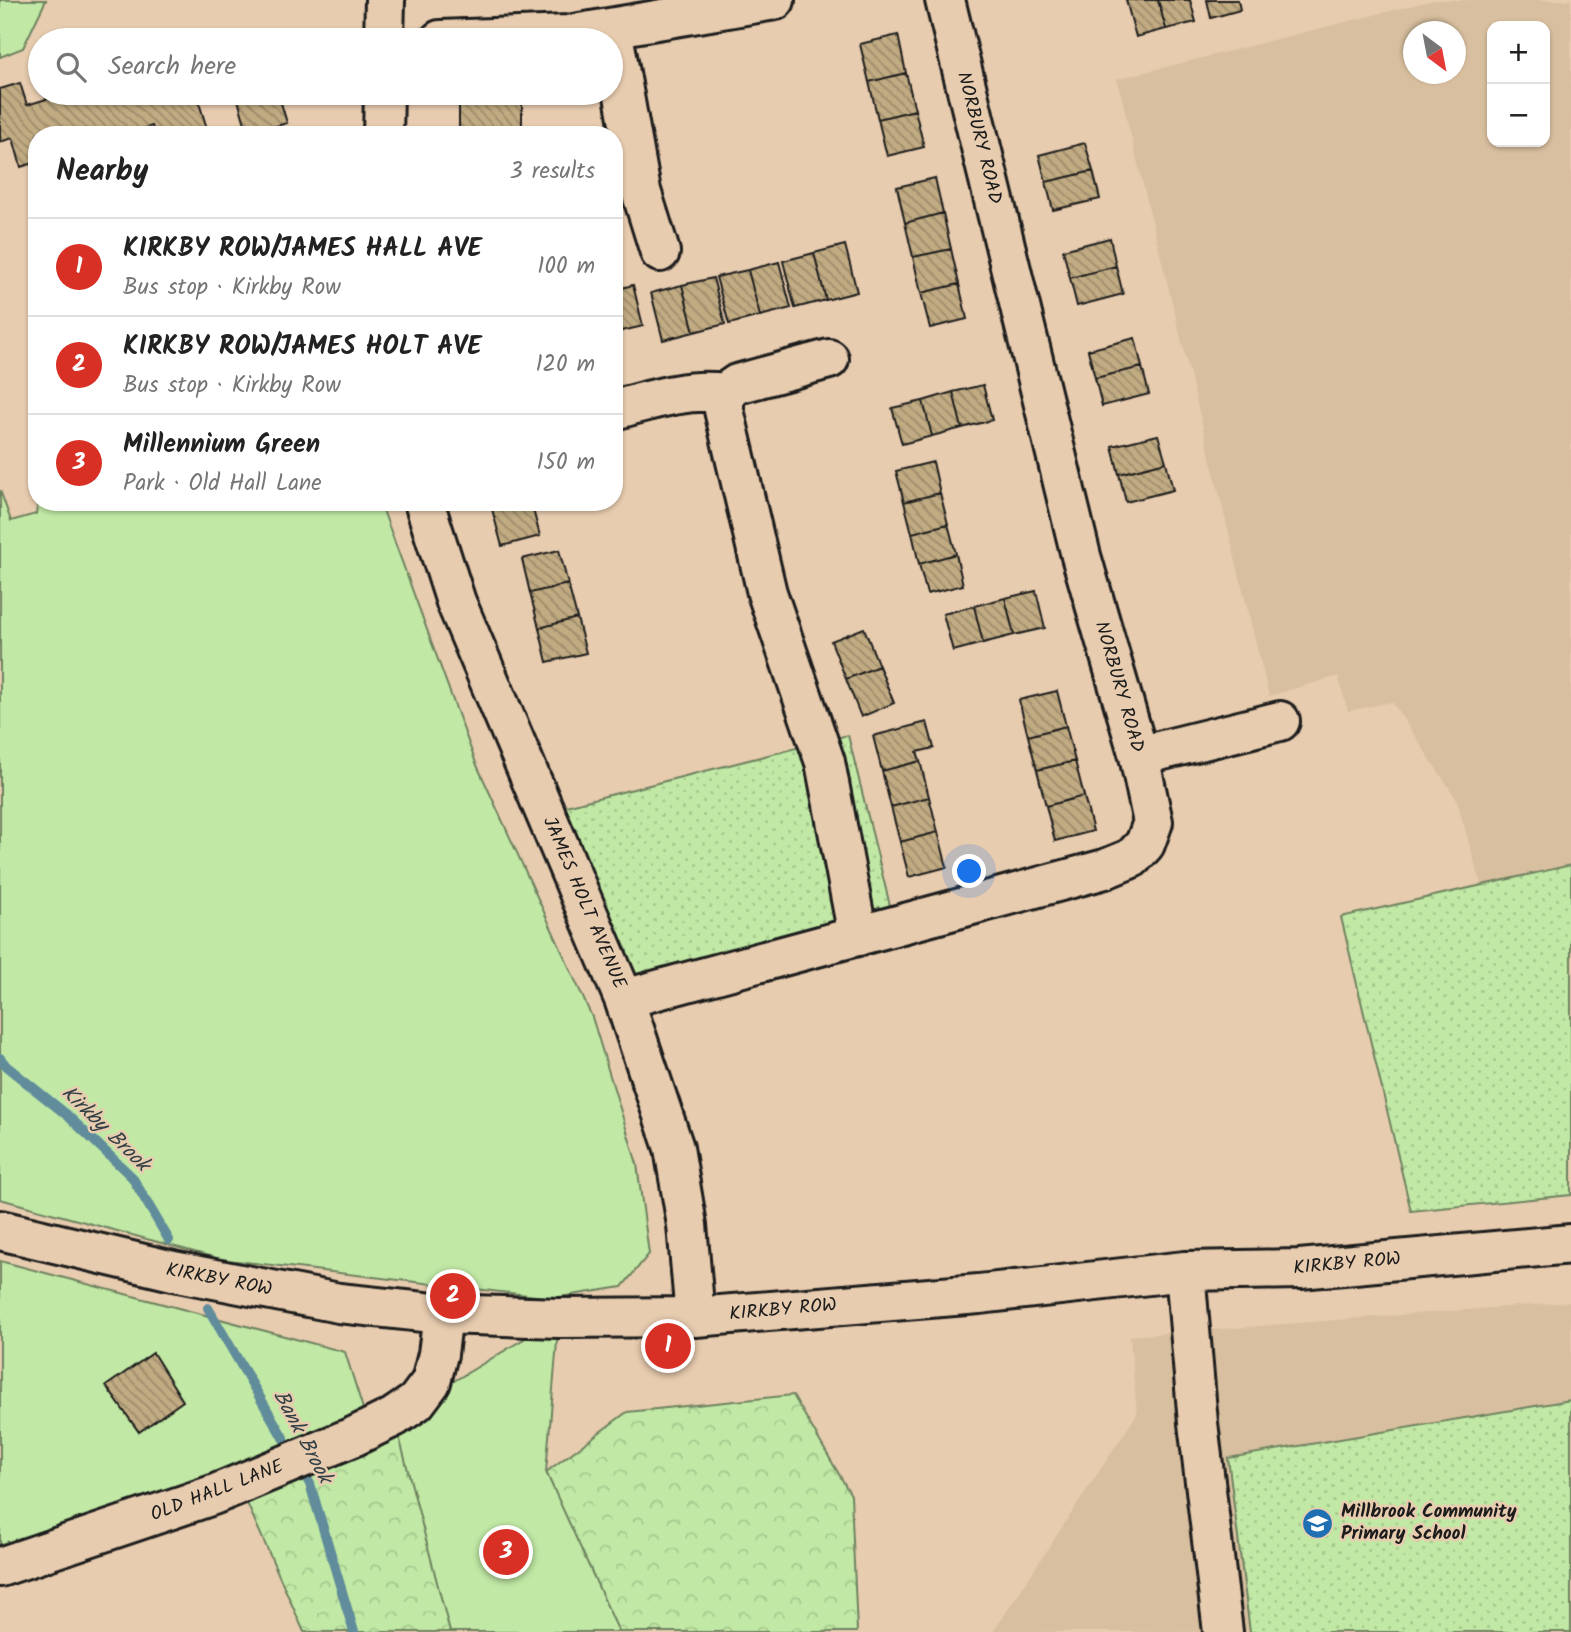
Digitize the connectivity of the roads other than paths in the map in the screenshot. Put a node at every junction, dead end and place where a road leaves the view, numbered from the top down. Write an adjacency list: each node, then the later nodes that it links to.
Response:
1 (385, 0): 4 (street)
2 (775, 0): 5 (street)
3 (945, 0): 15 (street, NORBURY ROAD)
4 (384, 28)
5 (612, 28)
6 (623, 88): 9 (street)
7 (384, 105): 8 (street)
8 (383, 126)
9 (660, 252)
10 (829, 359): 11 (street)
11 (724, 393): 12 (street); 16 (street)
12 (623, 408)
13 (427, 511): 17 (street, JAMES HOLT AVENUE)
14 (1280, 721): 15 (street)
15 (1139, 756): 16 (street, NORBURY ROAD)
16 (858, 936): 17 (street, NORBURY ROAD)
17 (624, 999): 22 (street, JAMES HOLT AVENUE)
18 (0, 1230): 21 (street, KIRKBY ROW)
19 (1571, 1244): 20 (street, KIRKBY ROW)
20 (1185, 1271): 22 (street, KIRKBY ROW); 24 (street)
21 (443, 1314): 22 (street, KIRKBY ROW); 23 (street, OLD HALL LANE)
22 (695, 1317)
23 (0, 1567)
24 (1223, 1632)

